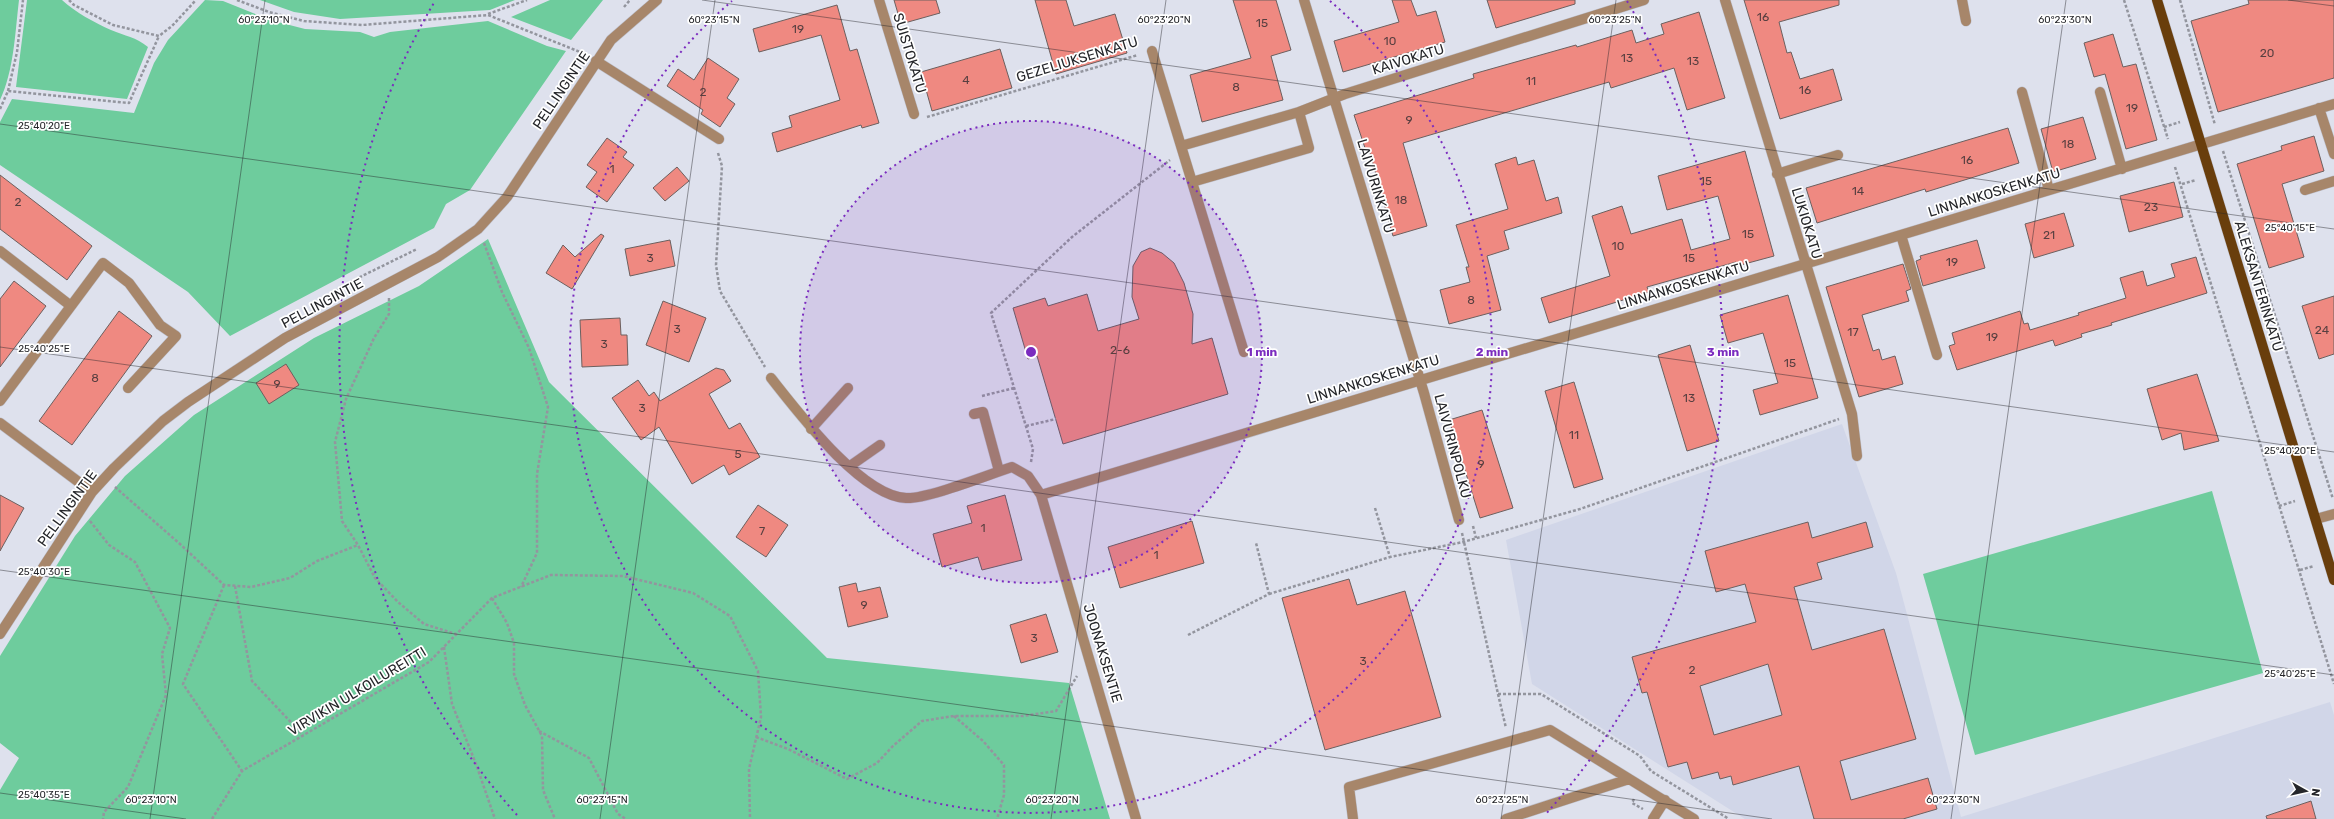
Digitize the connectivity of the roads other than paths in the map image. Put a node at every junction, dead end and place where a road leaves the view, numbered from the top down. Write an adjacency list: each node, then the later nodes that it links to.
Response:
1 (657, 0): 10 (street, PELLINGINTIE)
2 (879, 0): 17 (street, SUISTOKATU)
3 (1304, 0): 13 (street, LAIVURINKATU)
4 (1644, 0): 13 (street, KAIVOKATU)
5 (1725, 0): 24 (street, LUKIOKATU)
6 (1962, 0): 8 (street)
7 (2157, 0): 19 (main road, ALEKSANTERINKATU)
8 (1966, 21)
9 (1152, 51): 20 (street, GEZELIUKSENKATU)
10 (596, 62): 18 (street); 47 (street, PELLINGINTIE)
11 (2022, 92): 27 (street)
12 (2100, 92): 23 (street)
13 (1334, 98): 16 (street, KAIVOKATU); 36 (street, LAIVURINKATU)
14 (2334, 104): 15 (street, LINNANKOSKENKATU)
15 (2319, 108): 19 (street, LINNANKOSKENKATU); 21 (street)
16 (1298, 112): 20 (street, KAIVOKATU); 26 (street)
17 (914, 114)
18 (718, 139)
19 (2201, 145): 23 (street, LINNANKOSKENKATU); 50 (main road, ALEKSANTERINKATU)
20 (1181, 146): 26 (street, GEZELIUKSENKATU)
21 (2334, 154)
22 (1838, 156): 24 (street)
23 (2122, 168): 27 (street, LINNANKOSKENKATU)
24 (1777, 174): 31 (street, LUKIOKATU)
25 (2334, 181): 28 (street)
26 (1192, 182): 33 (street, GEZELIUKSENKATU)
27 (2049, 190): 29 (street, LINNANKOSKENKATU)
28 (2305, 190)
29 (1901, 235): 31 (street, LINNANKOSKENKATU); 34 (street)
30 (0, 251): 32 (street)
31 (1804, 263): 36 (street, LINNANKOSKENKATU); 44 (street, LUKIOKATU)
32 (71, 306): 37 (street); 39 (street)
33 (1244, 352)
34 (1937, 355)
35 (772, 378): 42 (street)
36 (1419, 379): 48 (street, LINNANKOSKENKATU); 51 (street, LAIVURINPOLKU)
37 (128, 388)
38 (848, 388): 42 (street)
39 (0, 400)
40 (974, 414): 46 (street)
41 (0, 423): 47 (street)
42 (811, 428): 45 (street)
43 (880, 445): 45 (street)
44 (1858, 456)
45 (850, 466): 46 (street)
46 (999, 471): 48 (street, JOONAKSENTIE)
47 (92, 492): 53 (street, PELLINGINTIE)
48 (1041, 495): 56 (street, JOONAKSENTIE)
49 (2334, 514): 50 (street)
50 (2316, 519): 52 (main road, ALEKSANTERINKATU)
51 (1459, 520)
52 (2334, 580)
53 (0, 634)
54 (1629, 779): 55 (street); 57 (street); 58 (street)
55 (1665, 800): 59 (street); 60 (street)
56 (1136, 819)
57 (1353, 819)
58 (1506, 819)
59 (1653, 819)
60 (1694, 819)

